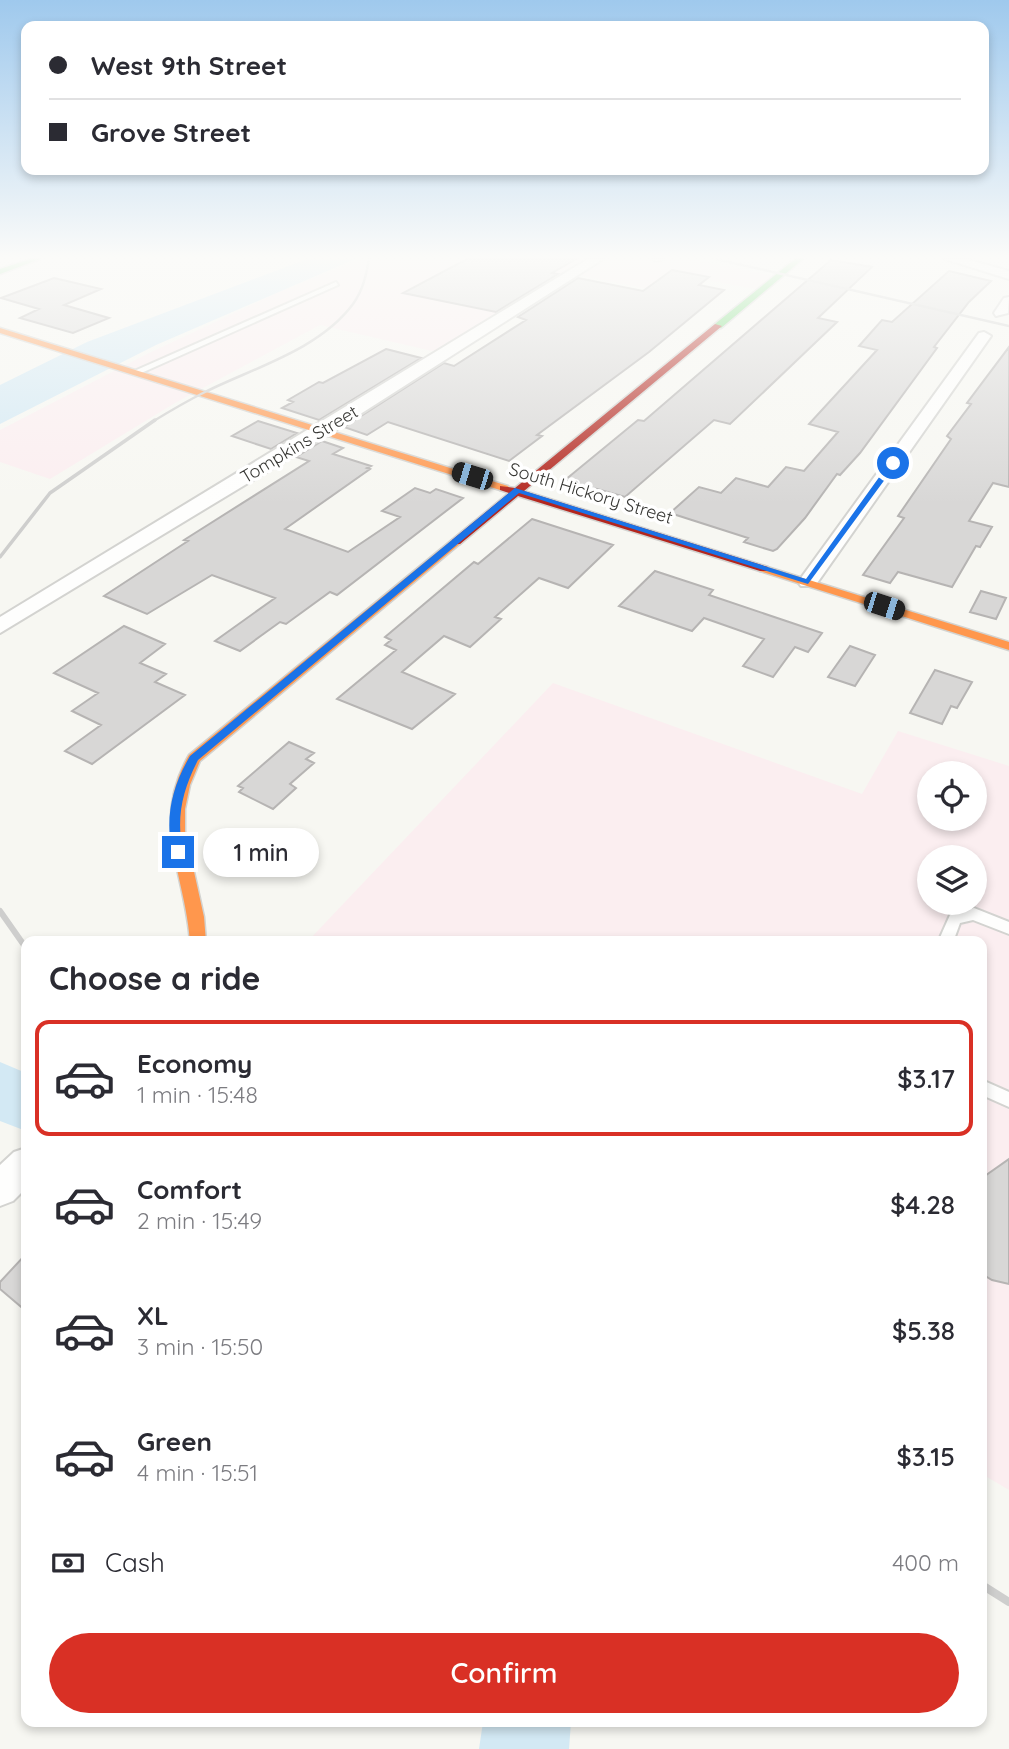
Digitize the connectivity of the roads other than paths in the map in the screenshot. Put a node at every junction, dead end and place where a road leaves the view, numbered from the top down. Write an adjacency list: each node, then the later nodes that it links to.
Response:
1 (35, 341): 6 (street, South Hickory Street)
2 (197, 341): 6 (lane)
3 (466, 341): 7 (street, Tompkins Street)
4 (700, 341): 8 (street)
5 (981, 341): 9 (street)
6 (128, 369): 7 (street, South Hickory Street)
7 (323, 430): 8 (street, South Hickory Street); 10 (street, Tompkins Street)
8 (518, 490): 9 (street, South Hickory Street); 13 (street)
9 (808, 582): 11 (street, South Hickory Street)
10 (0, 626)
11 (1009, 646)
12 (1009, 928): 14 (lane)
13 (198, 936)
14 (948, 936)
15 (987, 1089): 16 (lane)
16 (1009, 1100)

